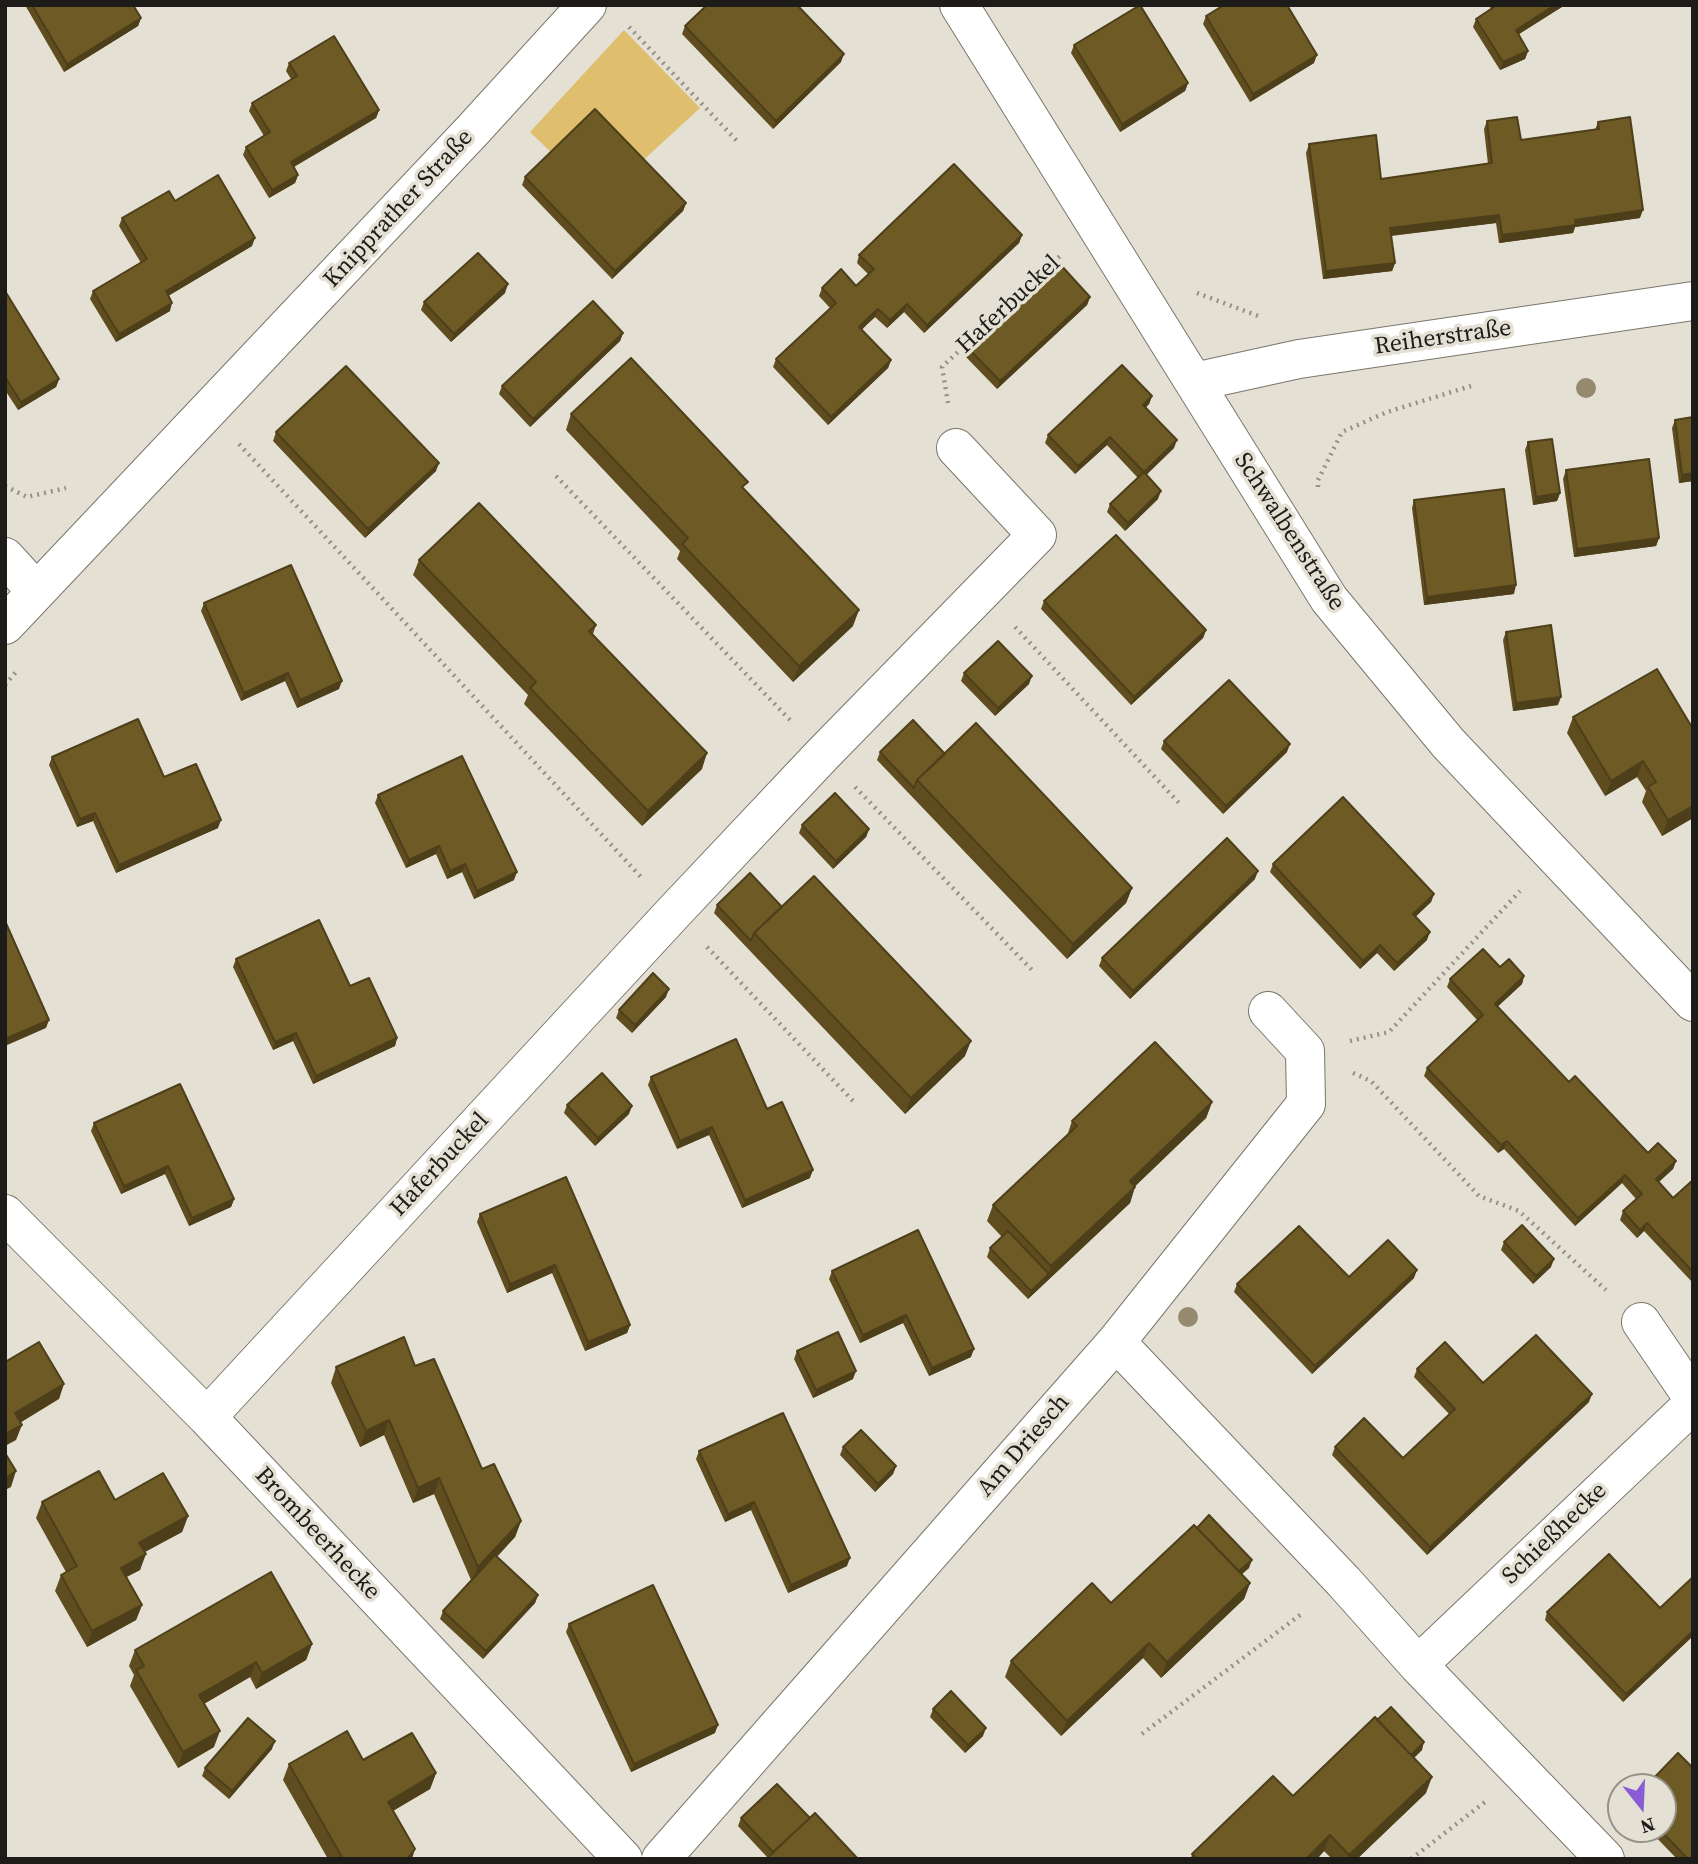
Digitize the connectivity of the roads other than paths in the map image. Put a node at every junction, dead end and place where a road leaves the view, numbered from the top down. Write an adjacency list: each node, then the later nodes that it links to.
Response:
1 (587, 5): 7 (street, Knipprather Straße)
2 (959, 5): 4 (street, Schwalbenstraße)
3 (1693, 301): 4 (street, Reiherstraße)
4 (1194, 382): 9 (street, Schwalbenstraße)
5 (956, 448): 15 (street, Haferbuckel)
6 (5, 557): 7 (street)
7 (36, 591): 8 (street, Knipprather Straße)
8 (5, 625)
9 (1693, 1002)
10 (1268, 1011): 13 (street, Am Driesch)
11 (5, 1214): 15 (street, Brombeerhecke)
12 (1641, 1322): 14 (street, Schießhecke)
13 (1116, 1342): 16 (street); 18 (street, Am Driesch)
14 (1693, 1401): 16 (street, Schießhecke)
15 (207, 1417): 17 (street, Brombeerhecke)
16 (1418, 1665): 19 (street)
17 (623, 1859)
18 (661, 1859)
19 (1605, 1859)

